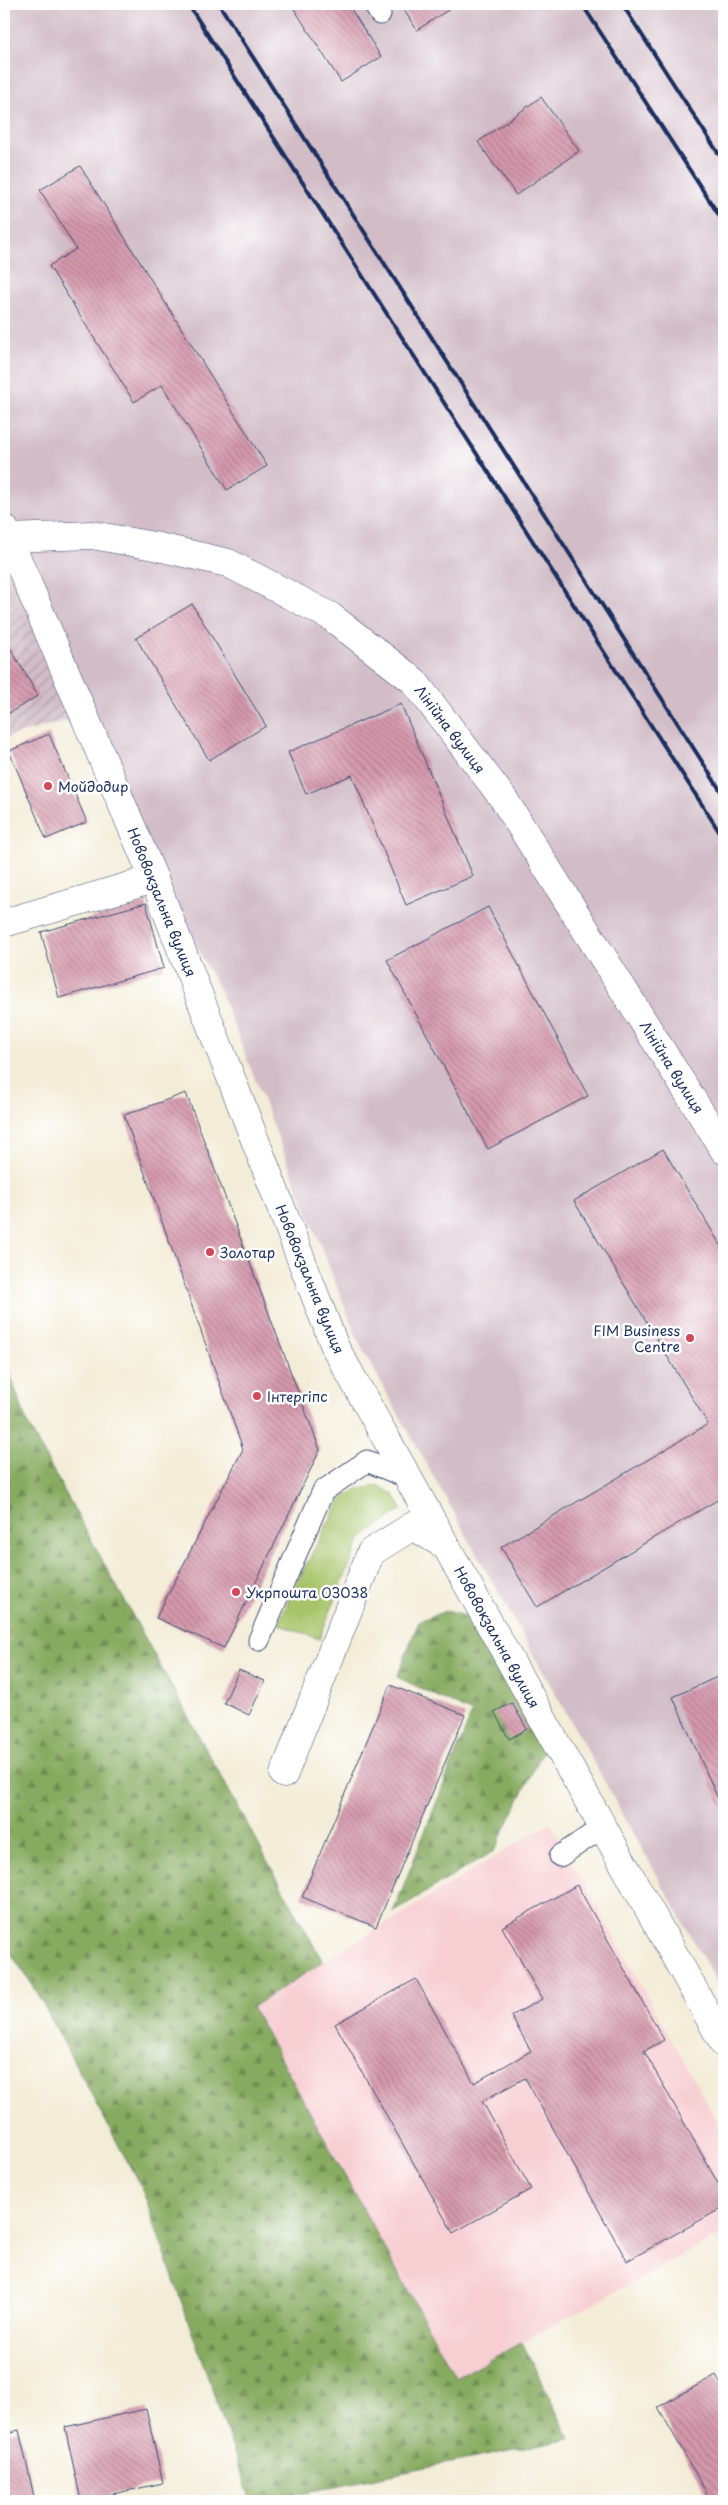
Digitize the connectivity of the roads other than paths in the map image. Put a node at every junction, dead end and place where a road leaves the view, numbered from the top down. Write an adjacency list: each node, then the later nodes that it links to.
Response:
1 (7, 533): 2 (street, Нововокзальна вулиця); 4 (street, Лінійна вулиця)
2 (154, 879): 3 (street); 5 (street, Нововокзальна вулиця)
3 (4, 923)
4 (724, 1150)
5 (390, 1444): 6 (lane); 7 (street, Нововокзальна вулиця)
6 (367, 1461): 7 (lane); 9 (lane)
7 (409, 1478): 8 (street, Нововокзальна вулиця)
8 (447, 1547): 10 (street); 11 (street, Нововокзальна вулиця)
9 (260, 1640)
10 (284, 1774)
11 (603, 1827): 12 (lane); 13 (street, Нововокзальна вулиця)
12 (560, 1856)
13 (724, 2044)

